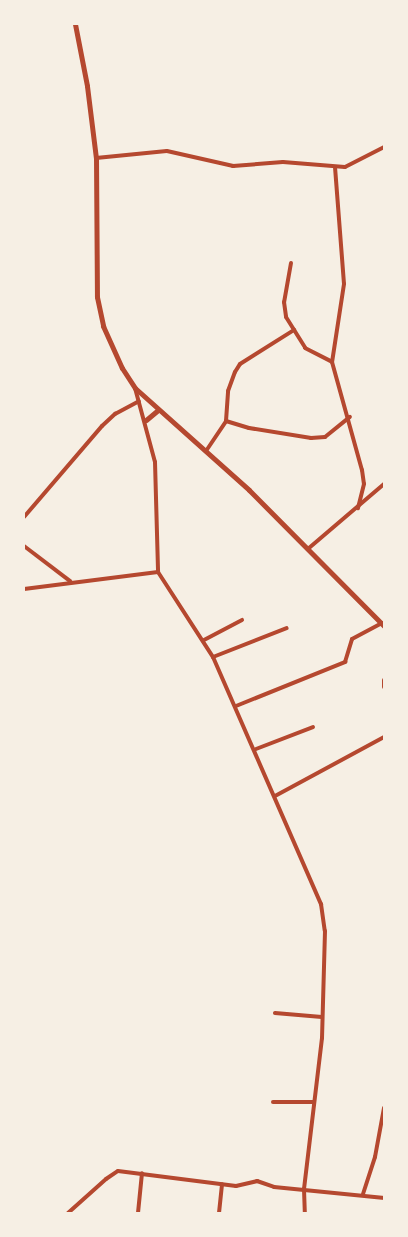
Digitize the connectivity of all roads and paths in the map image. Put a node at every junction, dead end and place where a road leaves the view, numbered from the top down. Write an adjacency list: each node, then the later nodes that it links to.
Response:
1 (75, 24): 3 (street)
2 (384, 147): 4 (street)
3 (96, 158): 4 (street); 8 (street)
4 (335, 167): 7 (street)
5 (291, 263): 6 (street)
6 (294, 330): 7 (street); 13 (street)
7 (332, 362): 11 (street)
8 (135, 388): 9 (street); 10 (street)
9 (139, 401): 12 (street); 17 (street)
10 (158, 410): 12 (street); 14 (street)
11 (350, 417): 13 (street); 16 (street)
12 (146, 420): 20 (street)
13 (226, 421): 14 (street)
14 (206, 451): 19 (street)
15 (384, 484): 16 (street)
16 (358, 508): 19 (street)
17 (24, 517)
18 (24, 546): 21 (street)
19 (309, 548): 24 (street)
20 (158, 572): 21 (street); 26 (street)
21 (70, 581): 22 (street)
22 (24, 589)
23 (242, 620): 26 (street)
24 (383, 625): 30 (street)
25 (287, 628): 27 (street)
26 (204, 640): 27 (street)
27 (213, 657): 30 (street)
28 (384, 680): 29 (street)
29 (384, 687)
30 (236, 706): 33 (street)
31 (313, 727): 33 (street)
32 (384, 737): 34 (street)
33 (256, 749): 34 (street)
34 (275, 796): 36 (street)
35 (275, 1013): 36 (street)
36 (322, 1017): 38 (street)
37 (273, 1102): 38 (street)
38 (312, 1102): 42 (street)
39 (384, 1108): 43 (street)
40 (142, 1173): 41 (street); 45 (street); 46 (street)
41 (222, 1184): 42 (street); 47 (street)
42 (304, 1189): 43 (street); 48 (street)
43 (363, 1194): 44 (street)
44 (384, 1198)
45 (68, 1213)
46 (138, 1213)
47 (219, 1213)
48 (305, 1213)

